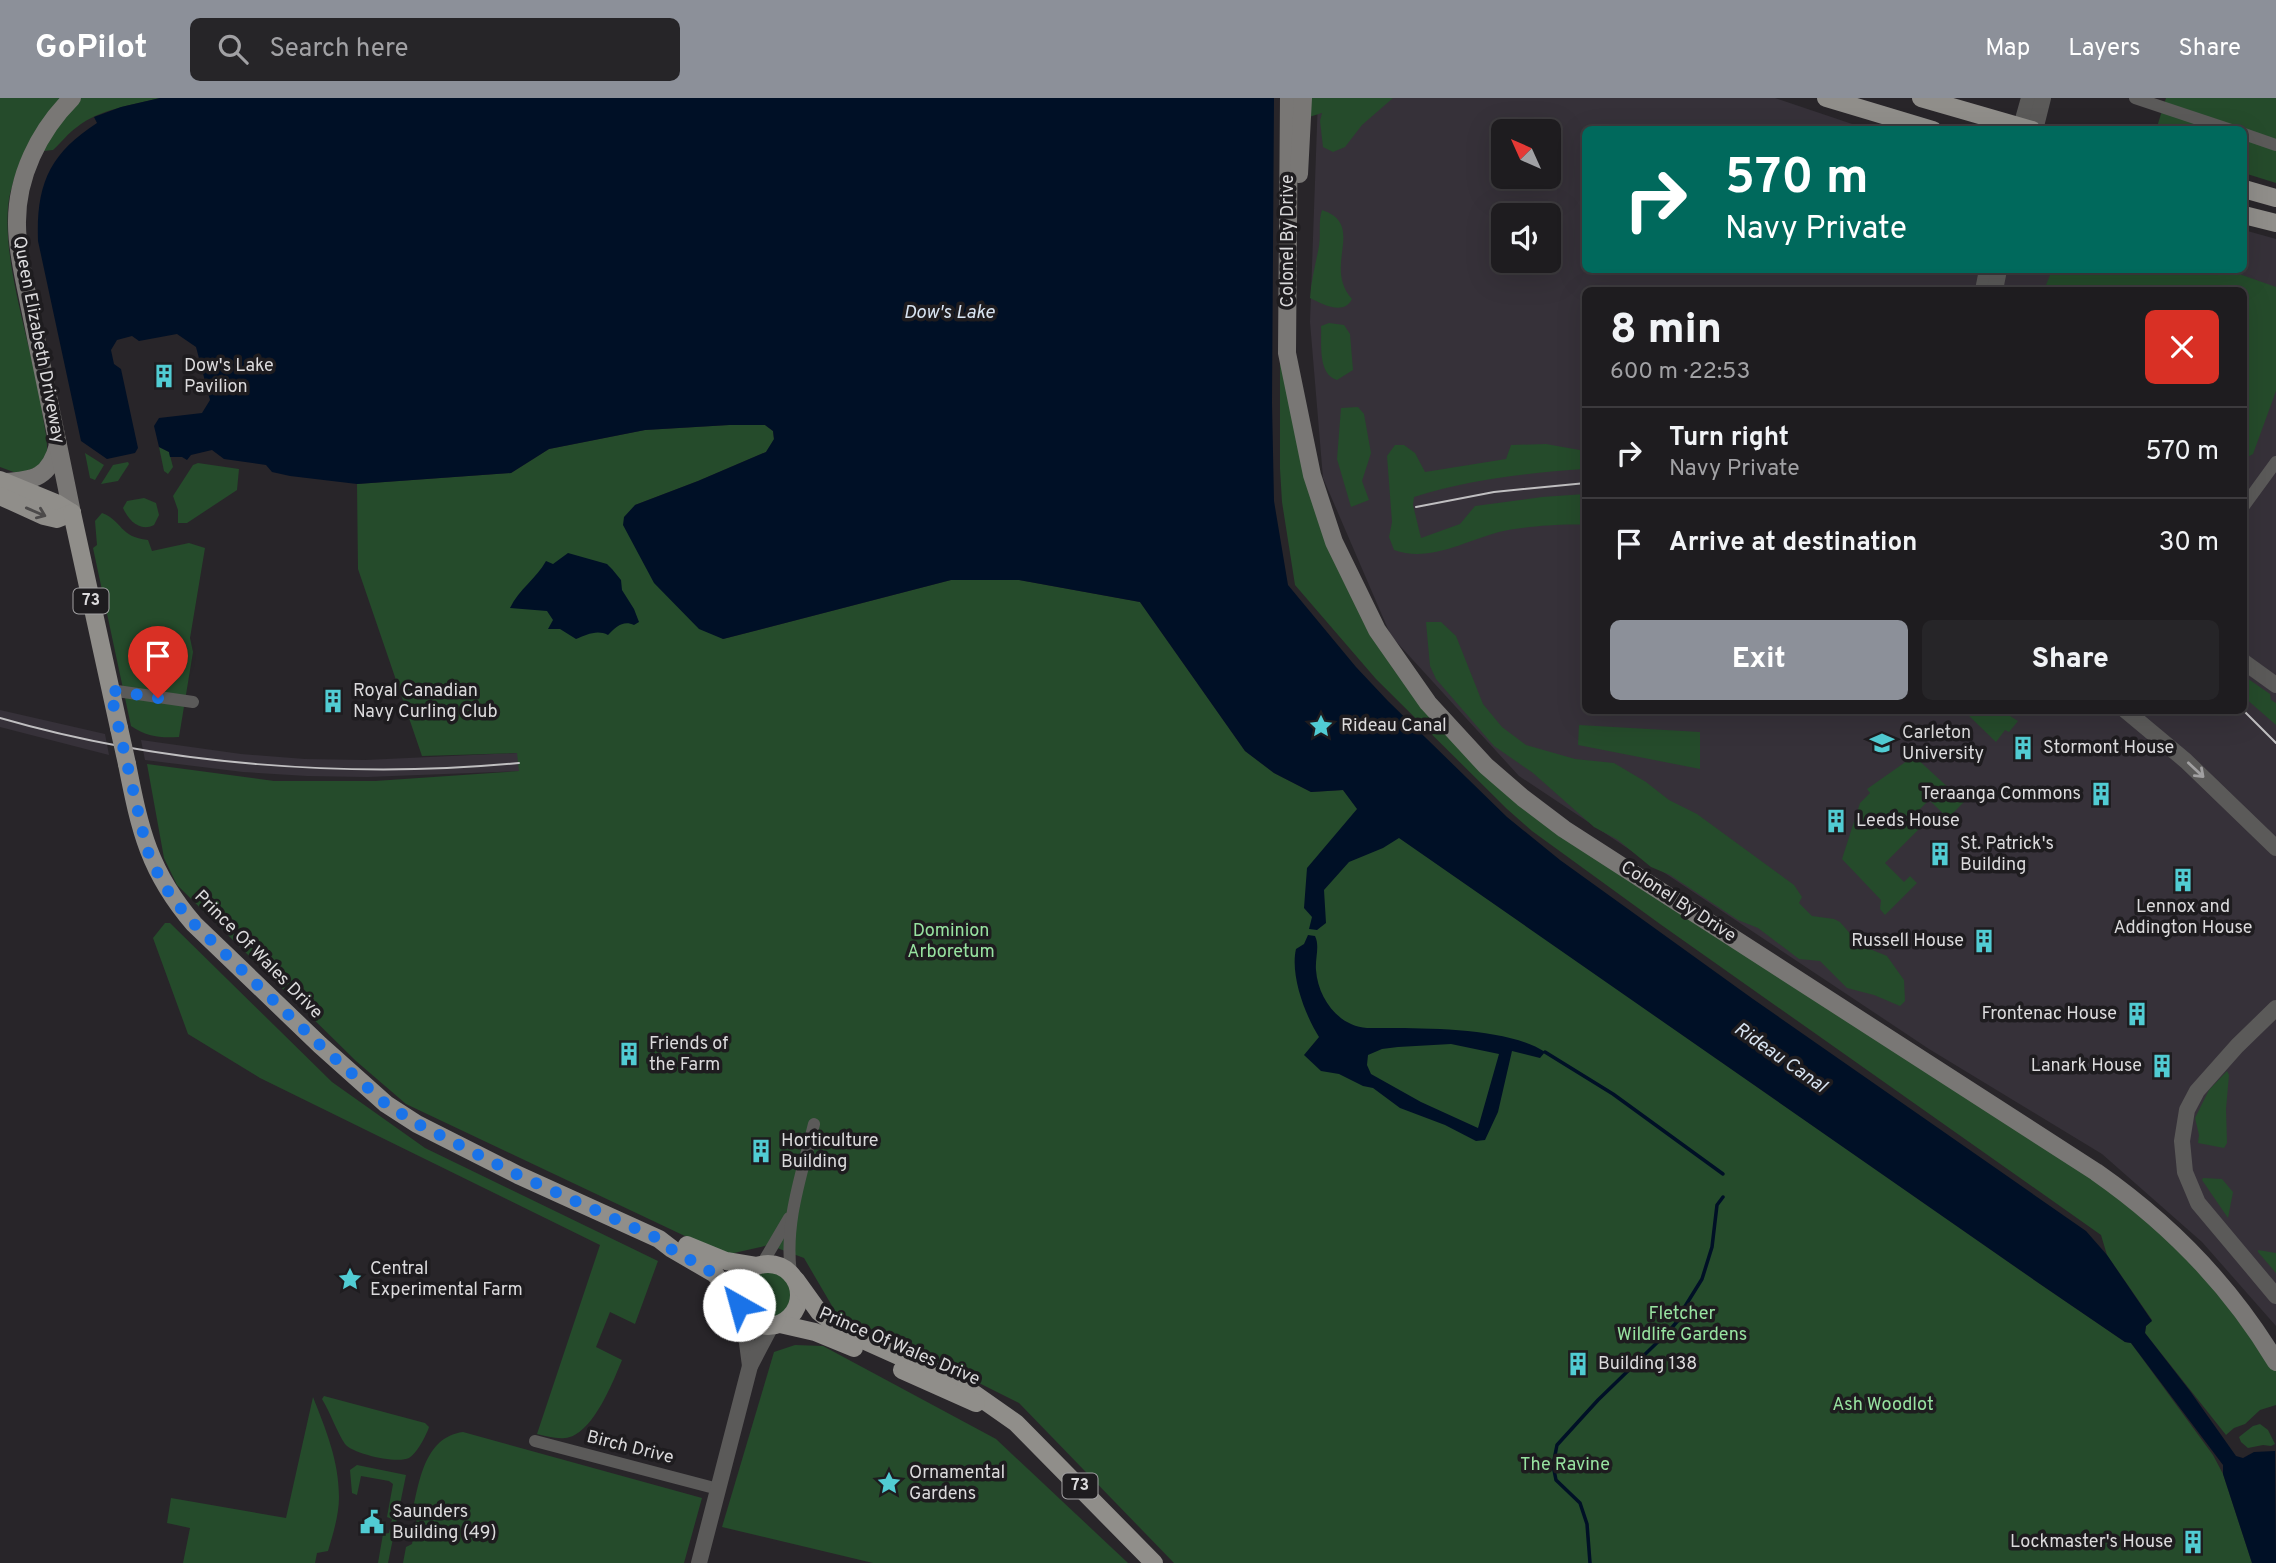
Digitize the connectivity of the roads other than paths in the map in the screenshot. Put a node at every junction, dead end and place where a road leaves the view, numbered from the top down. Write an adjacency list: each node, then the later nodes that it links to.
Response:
1 (72, 98): 24 (main road, Queen Elizabeth Driveway)
2 (1289, 98): 23 (main road, Colonel By Drive)
3 (1303, 98): 23 (main road, Colonel By Drive)
4 (1826, 98): 10 (main road)
5 (1921, 98): 13 (main road)
6 (2029, 98): 14 (street)
7 (2043, 98): 15 (street)
8 (2135, 98): 9 (street)
9 (2162, 102): 16 (street)
10 (1848, 105): 11 (main road); 12 (main road)
11 (1889, 126)
12 (1919, 126)
13 (2017, 126)
14 (2027, 126)
15 (2029, 126)
16 (2221, 126)
17 (2247, 135): 18 (street)
18 (2276, 145)
19 (2247, 190): 20 (main road)
20 (2276, 198)
21 (2247, 216): 22 (main road)
22 (2276, 223)
23 (1295, 384): 41 (main road, Colonel By Drive)
24 (58, 445): 26 (main road); 28 (main road, Queen Elizabeth Driveway)
25 (2276, 462): 27 (street)
26 (1, 486): 28 (main road)
27 (2247, 502)
28 (72, 513): 31 (main road, Prince Of Wales Drive / 73)
29 (2247, 664): 30 (street)
30 (2276, 685)
31 (110, 690): 32 (street); 38 (main road, Prince Of Wales Drive / 73, bridge)
32 (193, 702)
33 (2130, 714): 34 (street, one-way to 34)
34 (2276, 848)
35 (2276, 1008): 42 (street)
36 (814, 1124): 37 (street)
37 (791, 1214): 39 (street); 40 (street)
38 (659, 1239): 39 (main road, Prince Of Wales Drive / 73); 43 (main road, Prince Of Wales Drive / 73)
39 (759, 1265): 40 (main road, 73); 43 (main road)
40 (794, 1277): 44 (main road); 48 (main road, Prince Of Wales Drive / 73)
41 (2226, 1289): 45 (main road, Colonel By Drive); 46 (main road, Colonel By Drive)
42 (2276, 1296)
43 (741, 1309): 44 (main road, 73); 47 (street)
44 (776, 1325): 47 (street); 48 (main road, Prince Of Wales Drive / 73)
45 (2276, 1342)
46 (2276, 1362)
47 (750, 1366): 50 (street)
48 (1001, 1414): 52 (main road, Prince Of Wales Drive / 73)
49 (535, 1441): 50 (street, Birch Drive)
50 (718, 1489): 51 (street)
51 (699, 1563)
52 (1154, 1563)

